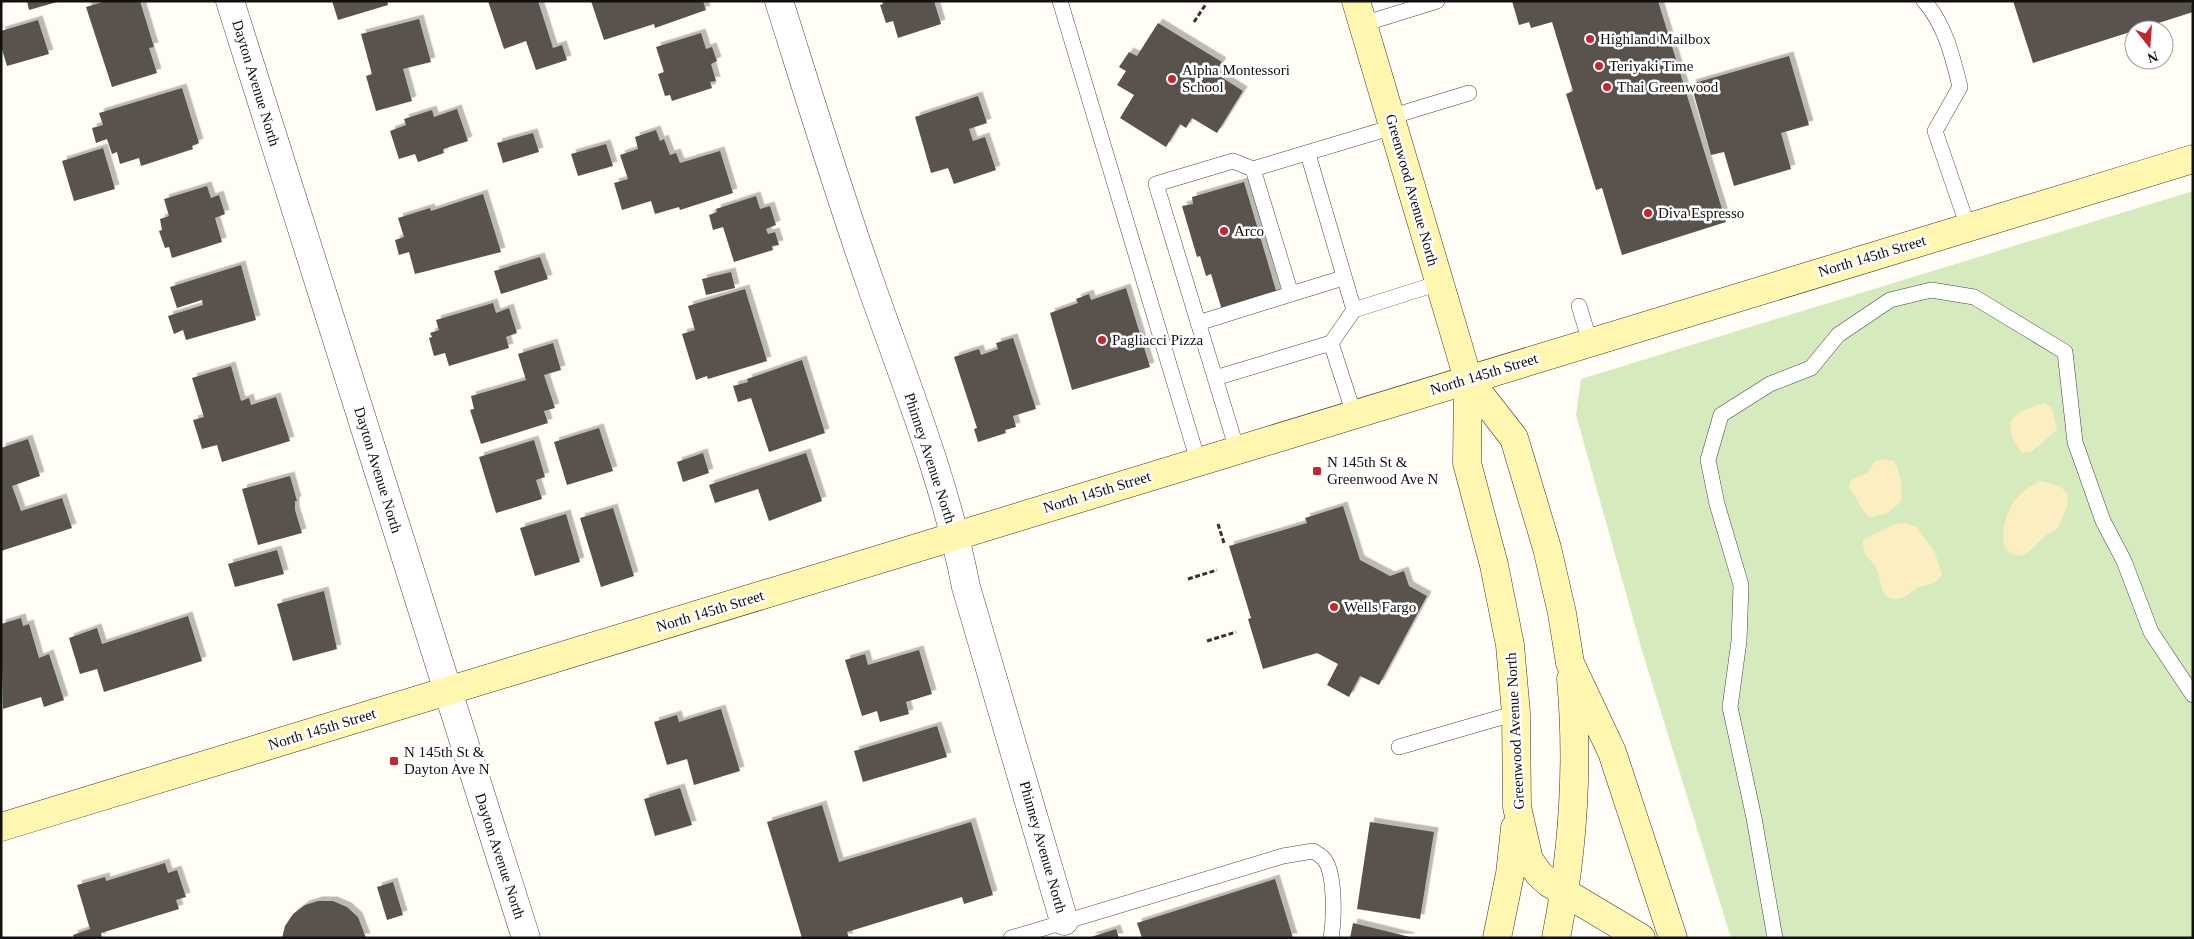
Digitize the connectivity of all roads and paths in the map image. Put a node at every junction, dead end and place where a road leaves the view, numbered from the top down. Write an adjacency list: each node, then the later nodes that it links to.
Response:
1 (230, 1): 36 (street, Dayton Avenue North)
2 (779, 1): 29 (street, Phinney Avenue North)
3 (1060, 1): 27 (lane)
4 (1437, 1): 7 (lane)
5 (1924, 1): 14 (lane)
6 (1206, 4): 8 (path)
7 (1359, 13): 10 (main road, Greenwood Avenue North)
8 (1194, 22)
9 (1469, 93): 10 (lane)
10 (1392, 122): 11 (lane); 16 (main road, Greenwood Avenue North)
11 (1308, 154): 13 (lane); 15 (lane)
12 (2193, 159): 14 (main road, North 145th Street)
13 (1253, 169): 17 (lane); 20 (lane)
14 (1968, 227): 21 (main road, North 145th Street)
15 (1343, 278): 17 (lane); 19 (lane)
16 (1439, 283): 19 (lane); 24 (main road, Greenwood Avenue North)
17 (1292, 294): 20 (lane)
18 (1579, 306): 21 (lane)
19 (1354, 310): 22 (lane)
20 (1198, 324): 23 (lane)
21 (1590, 342): 24 (main road, North 145th Street)
22 (1331, 343): 23 (lane); 25 (lane)
23 (1215, 378): 26 (lane)
24 (1468, 379): 25 (main road, North 145th Street); 35 (main road, Greenwood Avenue North); 38 (main road, Greenwood Avenue North)
25 (1354, 414): 26 (main road, North 145th Street)
26 (1236, 450): 27 (main road, North 145th Street)
27 (1198, 460): 29 (main road, North 145th Street)
28 (1218, 524): 30 (path)
29 (956, 536): 36 (main road, North 145th Street); 43 (street, Phinney Avenue North)
30 (1224, 543)
31 (1217, 570): 32 (path)
32 (1188, 579)
33 (1236, 632): 34 (path)
34 (1207, 641)
35 (1570, 663): 42 (main road); 50 (main road, Greenwood Avenue North)
36 (448, 691): 41 (main road, North 145th Street); 44 (street, Dayton Avenue North)
37 (2193, 695): 51 (lane)
38 (1516, 712): 39 (lane); 40 (main road, Greenwood Avenue North)
39 (1399, 747)
40 (1517, 807): 42 (main road, Greenwood Avenue North); 47 (main road)
41 (1, 827)
42 (1565, 892): 48 (main road); 49 (main road, Greenwood Avenue North)
43 (1064, 921): 45 (lane); 46 (lane)
44 (526, 938)
45 (1011, 938)
46 (1331, 938)
47 (1497, 938)
48 (1556, 938)
49 (1641, 938)
50 (1673, 938)
51 (1775, 938)

